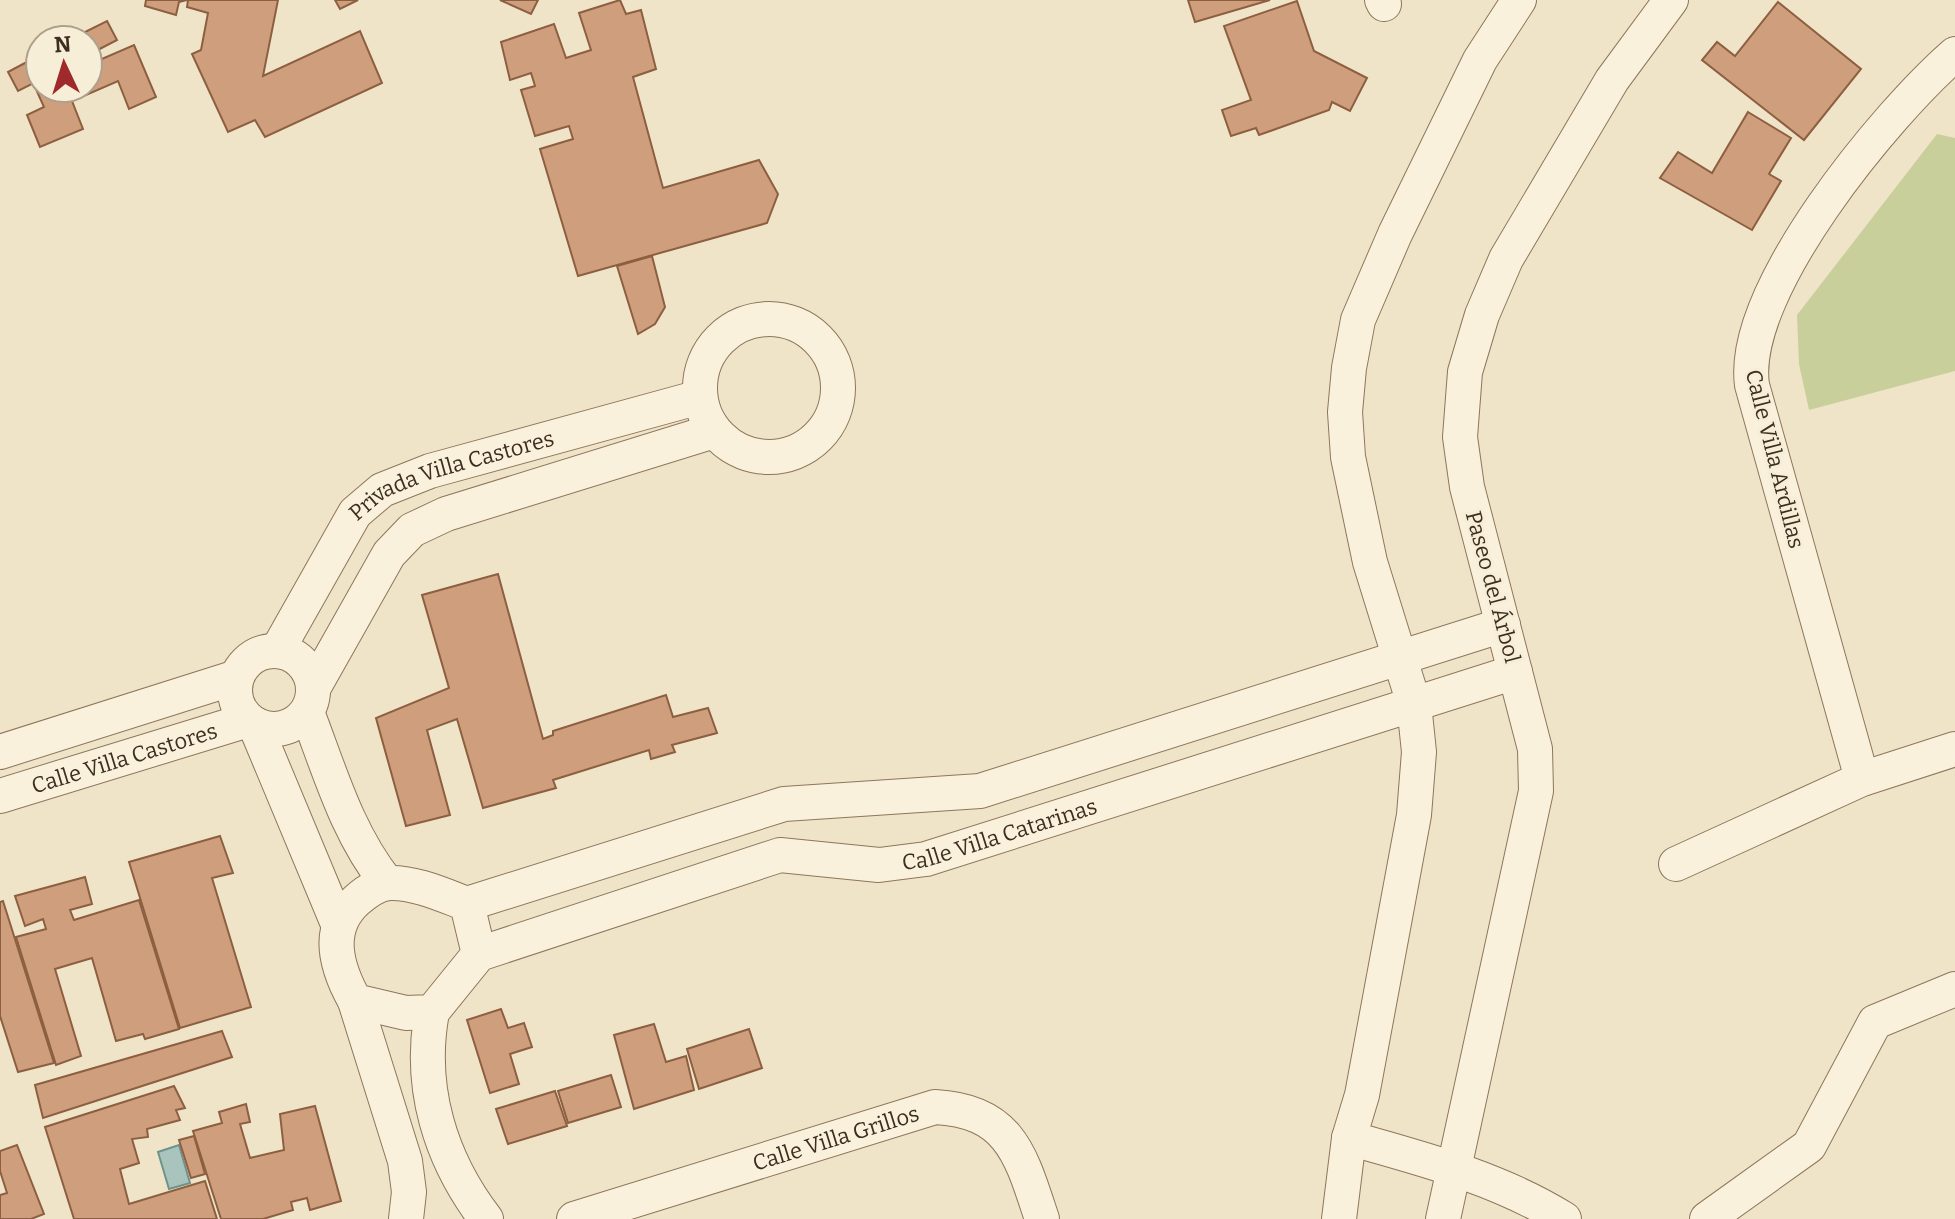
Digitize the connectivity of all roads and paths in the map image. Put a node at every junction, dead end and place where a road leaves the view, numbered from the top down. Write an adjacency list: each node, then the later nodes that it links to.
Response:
1 (1519, 0): 8 (street)
2 (1671, 0): 6 (street, Paseo del Árbol)
3 (1955, 54): 16 (street, Calle Villa Ardillas)
4 (700, 397): 5 (street); 5 (street); 7 (street, Privada Villa Castores)
5 (714, 431): 11 (street, Privada Villa Castores)
6 (1503, 625): 8 (street, Calle Villa Catarinas); 9 (street, Paseo del Árbol)
7 (277, 651): 10 (street); 11 (street)
8 (1400, 657): 12 (street); 20 (street, Calle Villa Catarinas)
9 (1515, 672): 12 (street, Calle Villa Catarinas); 27 (street, Paseo del Árbol)
10 (237, 677): 13 (street); 15 (street, Calle Villa Castores)
11 (311, 700): 13 (street); 19 (street)
12 (1414, 704): 22 (street, Calle Villa Catarinas); 26 (street)
13 (252, 722): 17 (street, Calle Villa Castores); 21 (street)
14 (1955, 749): 16 (street)
15 (0, 752)
16 (1862, 779): 18 (street)
17 (0, 796)
18 (1676, 864)
19 (387, 883): 20 (street); 21 (street)
20 (467, 904): 22 (street)
21 (338, 924): 24 (street)
22 (479, 954): 25 (street)
23 (1955, 989): 35 (street)
24 (355, 1001): 25 (street); 28 (street)
25 (432, 1012): 29 (street)
26 (1349, 1138): 27 (street); 32 (street)
27 (1453, 1167): 33 (street, Paseo del Árbol); 34 (street)
28 (406, 1219)
29 (486, 1219)
30 (574, 1219): 31 (street, Calle Villa Grillos)
31 (1042, 1219)
32 (1339, 1219)
33 (1443, 1219)
34 (1564, 1219)
35 (1707, 1219)

